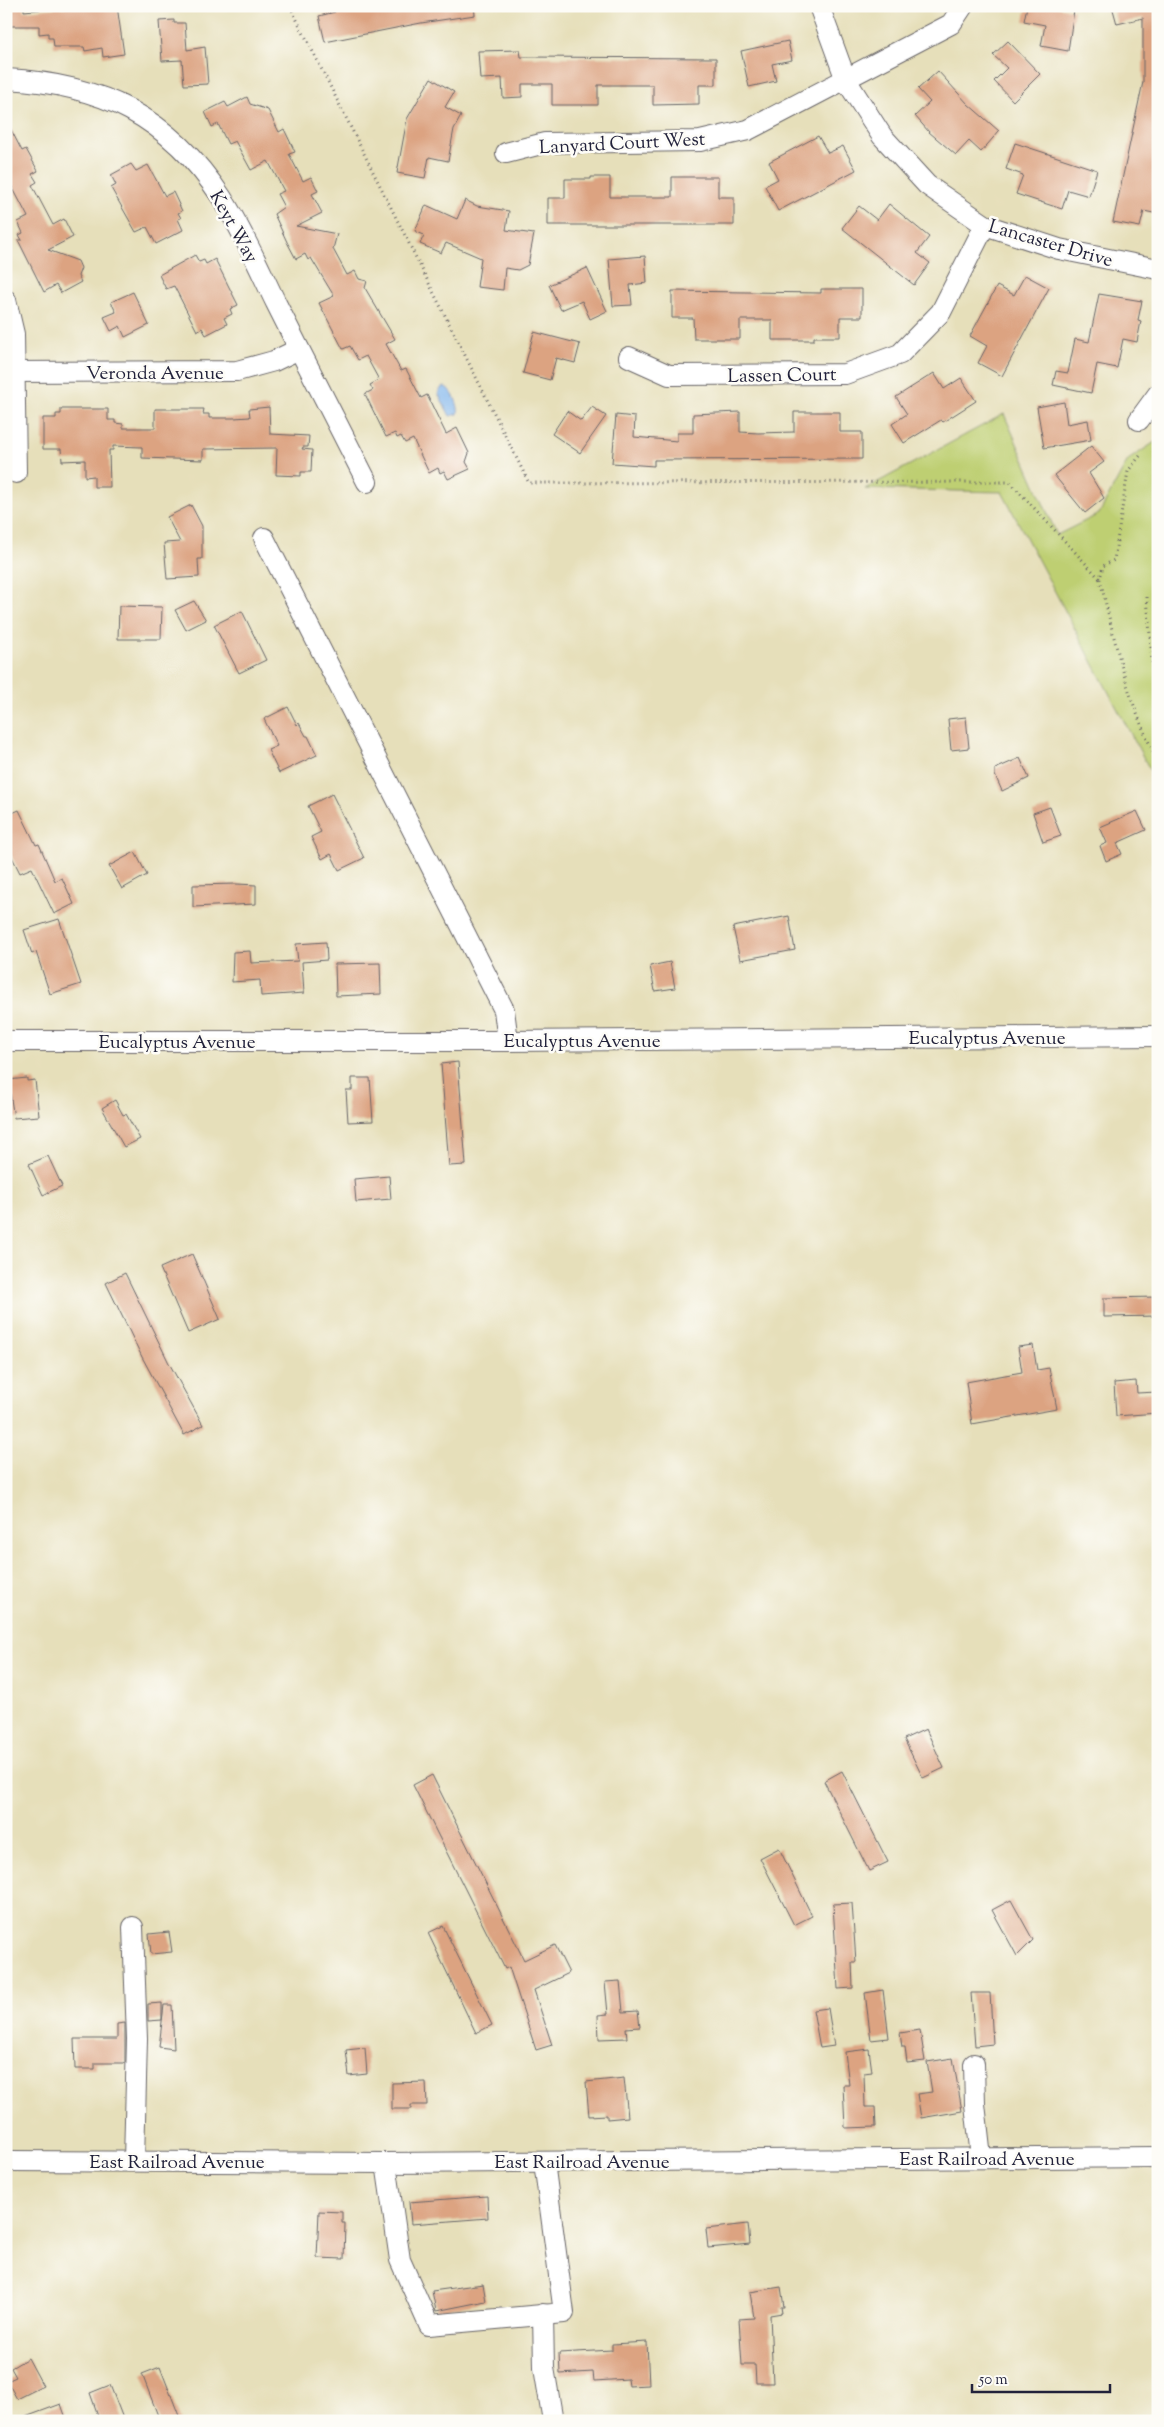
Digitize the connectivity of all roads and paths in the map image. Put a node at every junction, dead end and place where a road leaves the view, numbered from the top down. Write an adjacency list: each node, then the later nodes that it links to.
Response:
1 (819, 6): 4 (street, Lancaster Drive)
2 (963, 6): 4 (street, Lanyard Court West)
3 (6, 79): 9 (street, Keyt Way)
4 (846, 80): 5 (street, Lanyard Court West); 6 (street, Lancaster Drive)
5 (506, 152)
6 (985, 225): 7 (street, Lancaster Drive); 10 (street, Lassen Court)
7 (1158, 269)
8 (6, 300): 11 (street)
9 (299, 349): 11 (street, Veronda Avenue); 16 (street, Keyt Way)
10 (629, 357)
11 (10, 372): 15 (street)
12 (1158, 394): 13 (street)
13 (1139, 420)
14 (1140, 456): 20 (path)
15 (16, 473)
16 (367, 482)
17 (264, 538): 23 (street)
18 (1146, 597): 19 (path)
19 (1158, 737)
20 (1158, 762)
21 (1158, 1036): 23 (street, Eucalyptus Avenue)
22 (6, 1041): 23 (street, Eucalyptus Avenue)
23 (508, 1041)
24 (133, 1927): 29 (street)
25 (974, 2064): 26 (street)
26 (982, 2158): 27 (street, East Railroad Avenue); 30 (street, East Railroad Avenue)
27 (1158, 2158)
28 (6, 2161): 29 (street, East Railroad Avenue)
29 (134, 2161): 31 (street, East Railroad Avenue)
30 (544, 2162): 31 (street, East Railroad Avenue); 32 (street)
31 (386, 2163): 32 (street)
32 (543, 2314): 33 (street)
33 (553, 2421)

